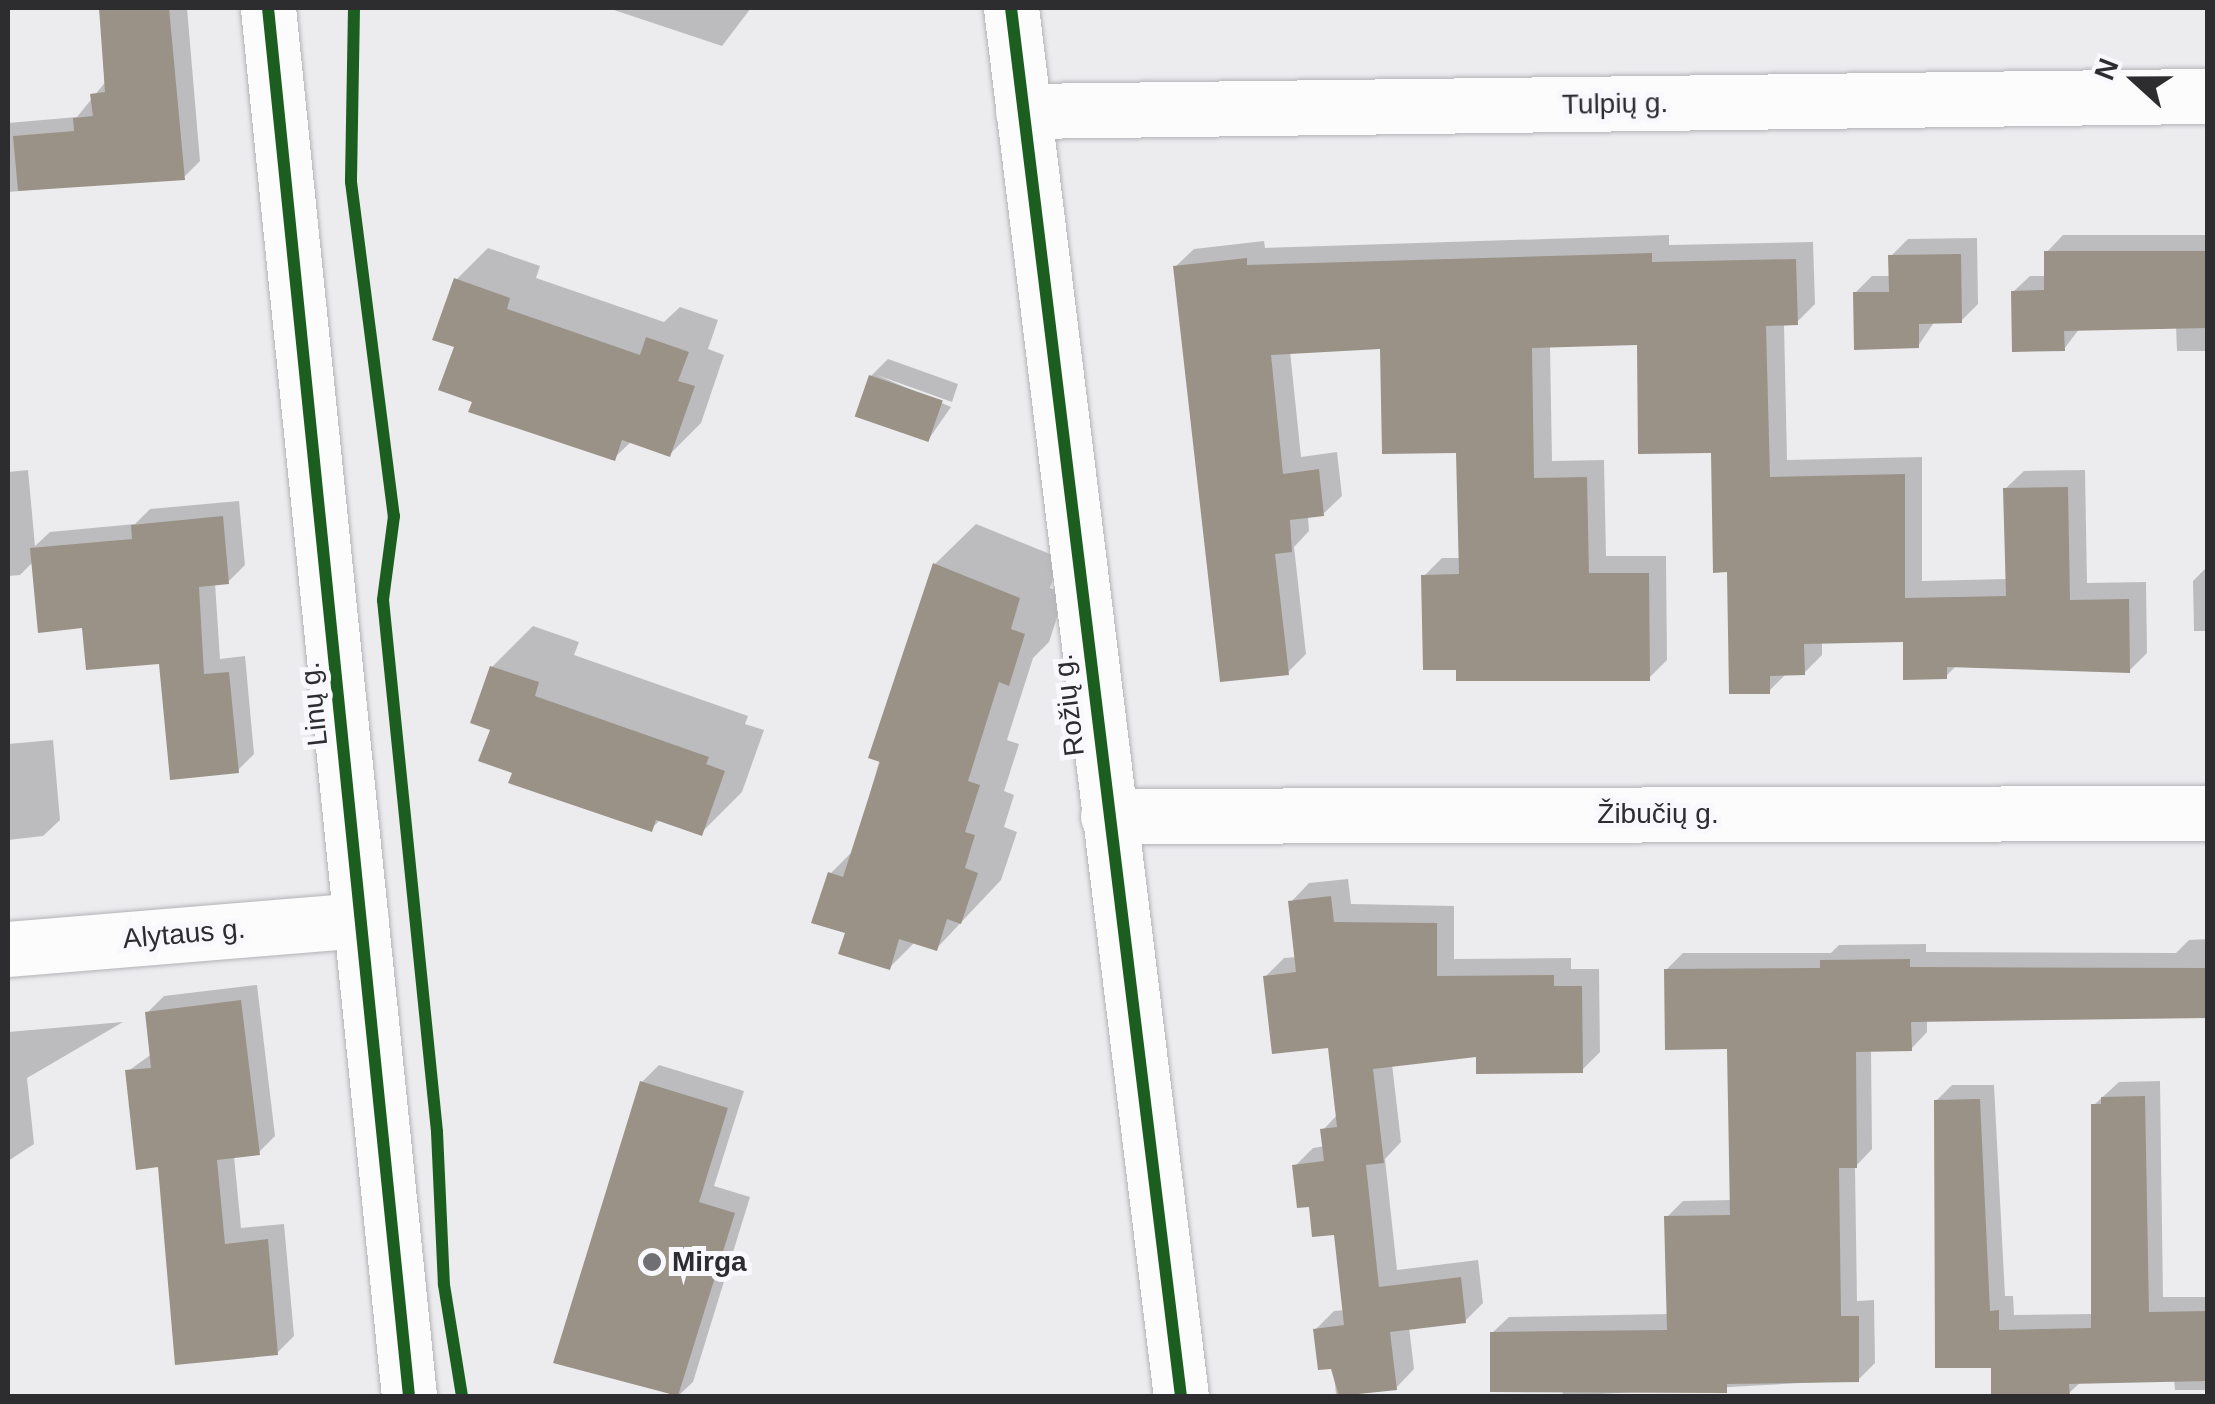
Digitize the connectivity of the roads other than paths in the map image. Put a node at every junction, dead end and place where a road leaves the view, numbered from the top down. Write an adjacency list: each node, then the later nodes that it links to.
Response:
1 (268, 8): 7 (street, Linų g.)
2 (1012, 8): 4 (street, Rožių g.)
3 (2208, 96): 4 (street, Tulpių g.)
4 (1023, 111): 6 (street, Rožių g.)
5 (2208, 813): 6 (street, Žibučių g.)
6 (1108, 816): 10 (street, Rožių g.)
7 (361, 920): 8 (street, Alytaus g.); 9 (street, Linų g.)
8 (8, 948)
9 (409, 1396)
10 (1181, 1396)

